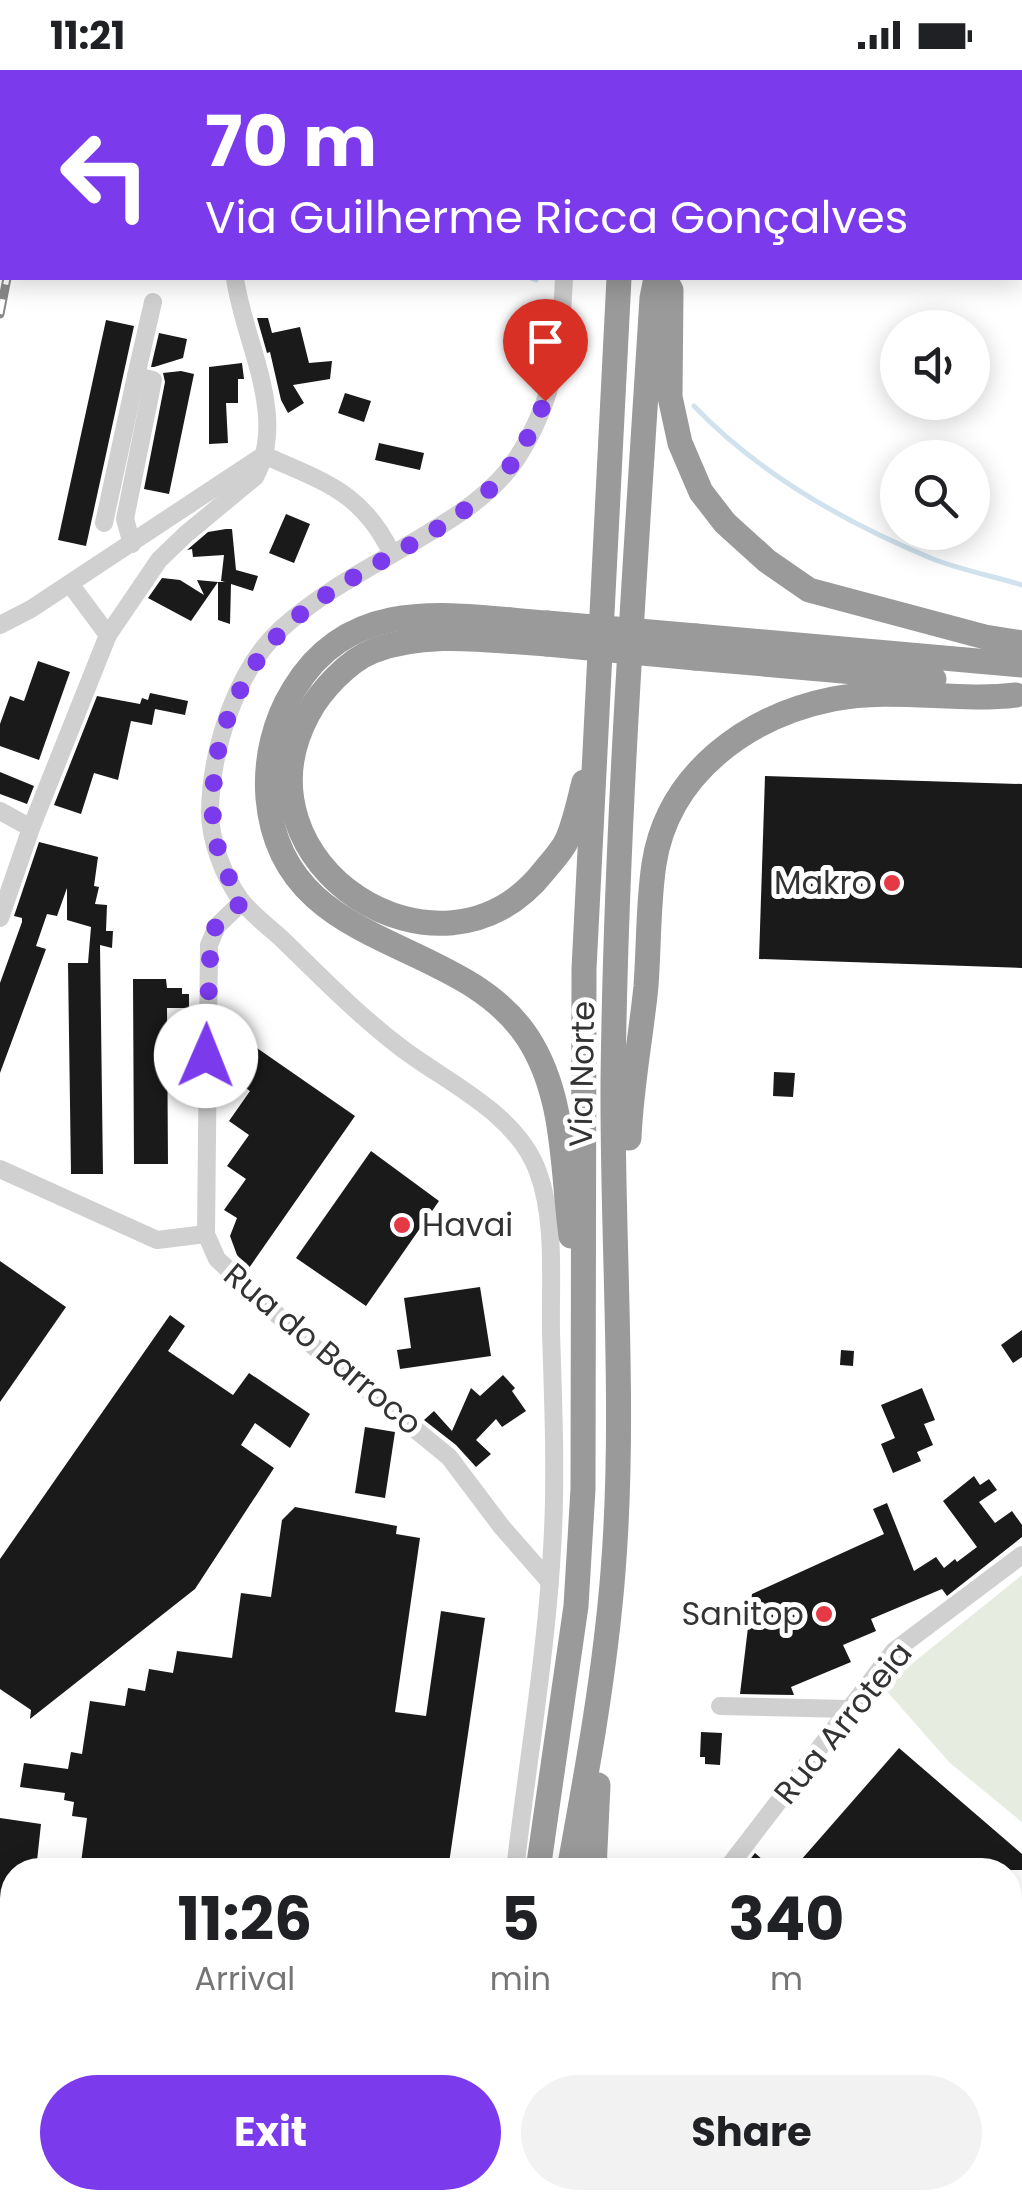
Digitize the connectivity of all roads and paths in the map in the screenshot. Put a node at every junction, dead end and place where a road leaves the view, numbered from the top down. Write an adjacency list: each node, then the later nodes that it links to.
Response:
1 (236, 280): 7 (street)
2 (564, 280): 11 (street)
3 (619, 280): 20 (highway, Via Norte)
4 (656, 280): 28 (highway, Via Norte)
5 (665, 280): 16 (highway)
6 (153, 302): 8 (street)
7 (264, 455): 10 (street); 11 (street); 14 (street)
8 (126, 465): 9 (street); 10 (street)
9 (104, 523)
10 (132, 544): 12 (street)
11 (392, 554): 23 (street)
12 (70, 584): 13 (street); 14 (street)
13 (0, 625)
14 (108, 634): 22 (street)
15 (547, 634): 17 (highway, bridge); 20 (highway); 27 (highway)
16 (1022, 643)
17 (695, 647): 18 (highway); 19 (highway)
18 (1022, 665)
19 (1019, 695): 28 (highway)
20 (596, 744): 27 (highway, Via Norte)
21 (0, 812): 22 (street)
22 (31, 828): 24 (street)
23 (242, 902): 26 (street); 30 (street)
24 (0, 918)
25 (0, 1170): 26 (street, Rua do Barroco)
26 (206, 1234): 30 (street, Rua do Barroco)
27 (584, 1333): 35 (highway, Via Norte)
28 (616, 1405): 31 (highway, Via Norte)
29 (1022, 1554): 33 (street, Rua Arroteia)
30 (550, 1582): 34 (street)
31 (600, 1704): 36 (highway, Via Norte); 37 (highway)
32 (720, 1706): 33 (street)
33 (848, 1709): 38 (street, Rua Arroteia)
34 (516, 1858)
35 (540, 1858)
36 (571, 1858)
37 (594, 1858)
38 (735, 1858)

